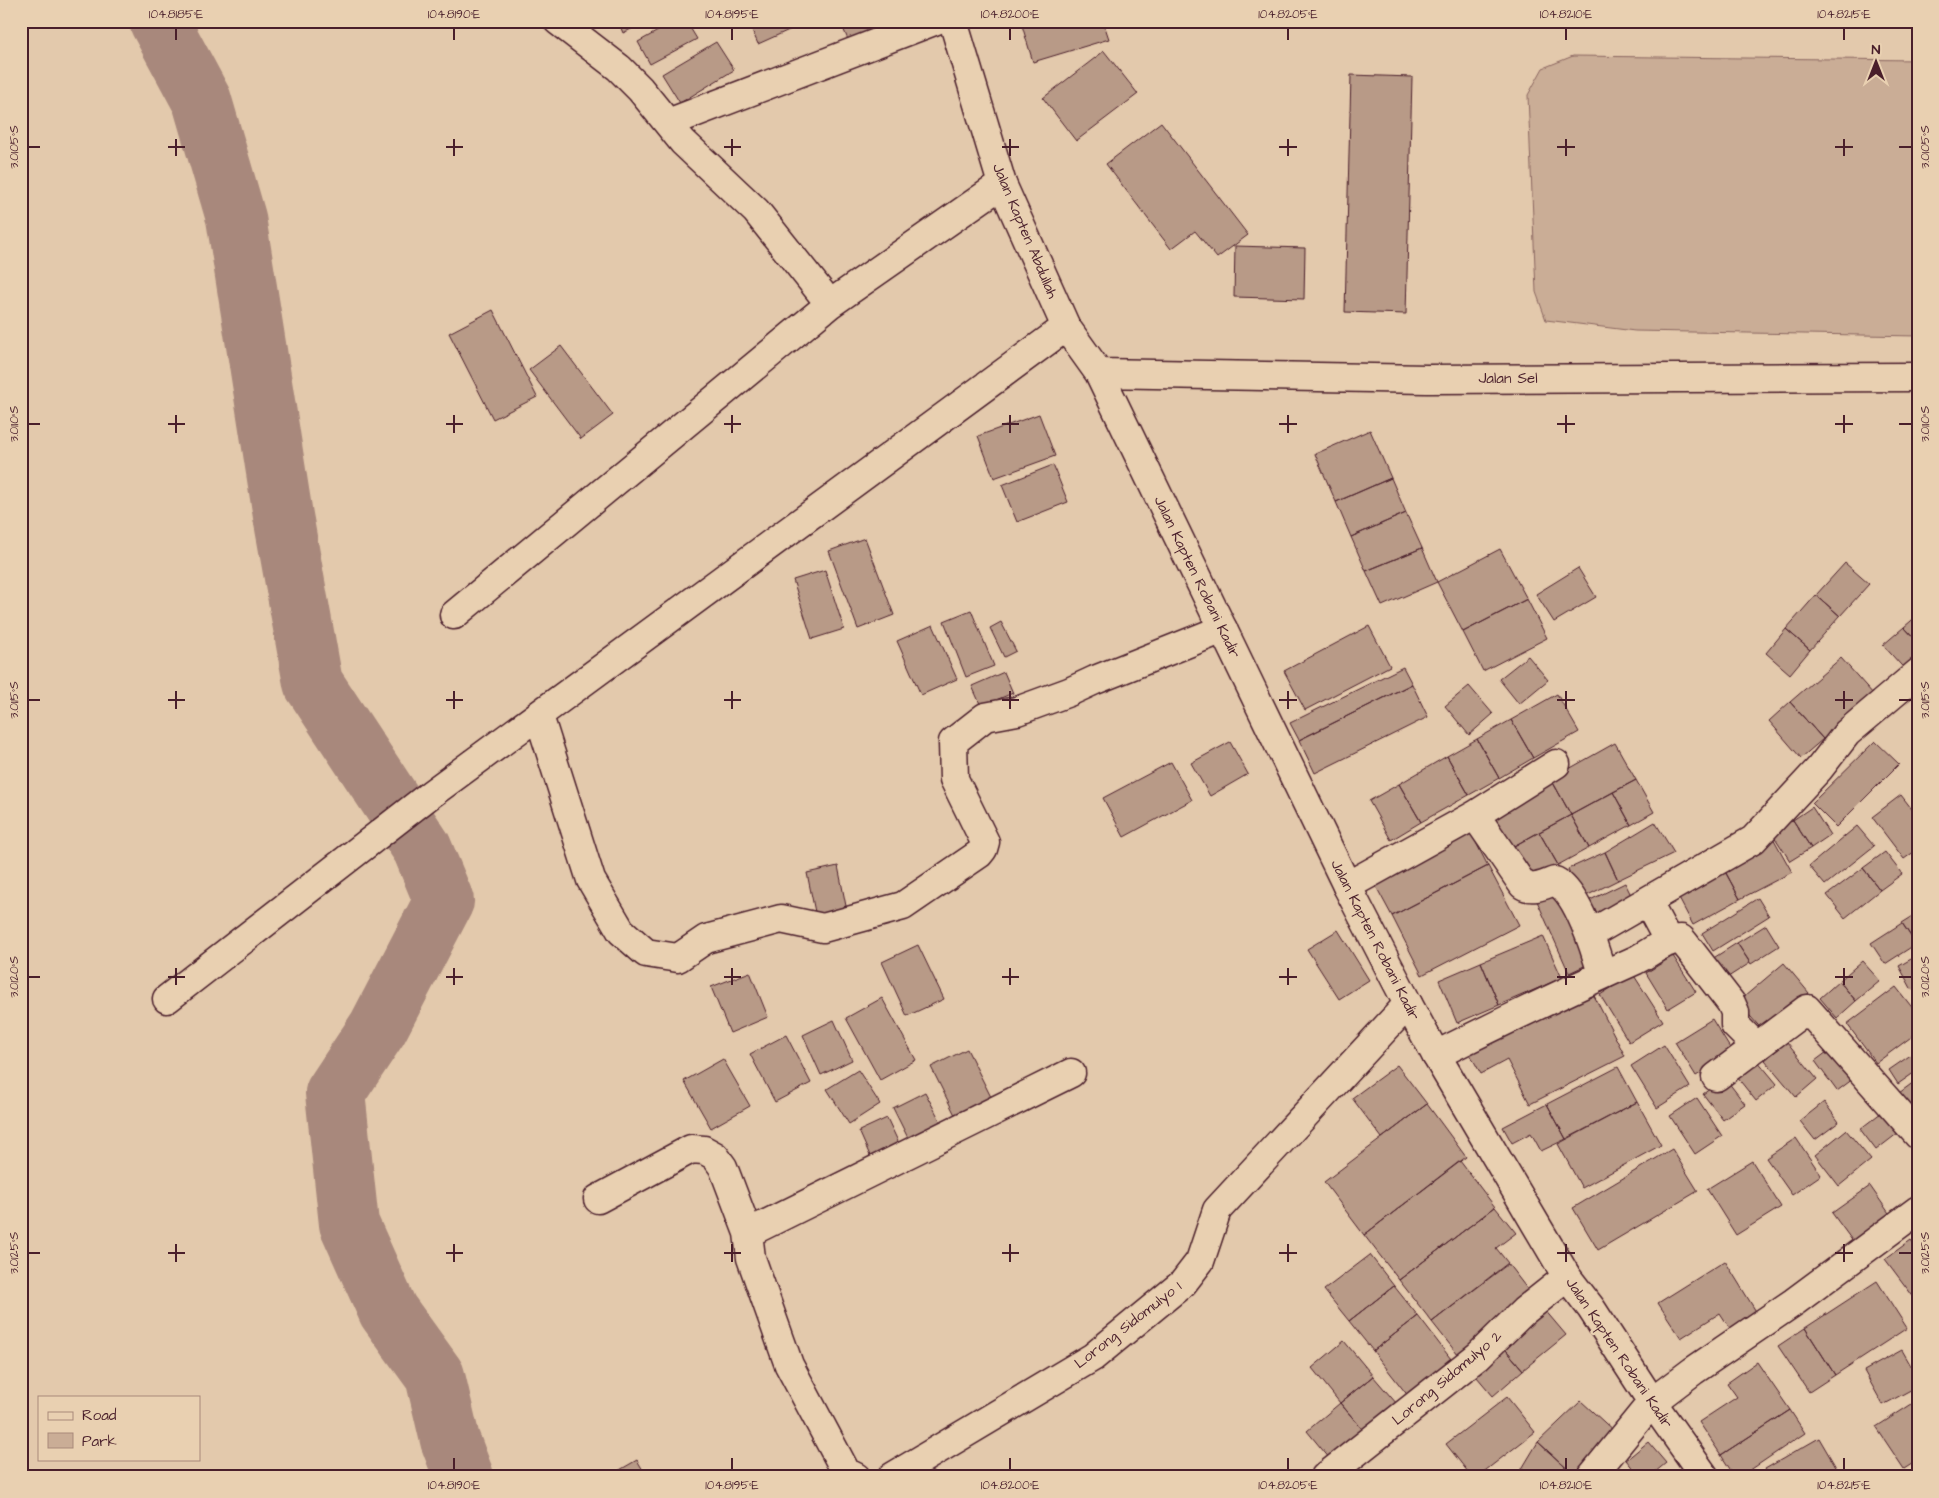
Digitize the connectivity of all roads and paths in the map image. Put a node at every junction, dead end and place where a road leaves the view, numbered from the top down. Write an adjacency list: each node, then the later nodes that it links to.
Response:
1 (558, 21): 4 (street)
2 (934, 21): 4 (street)
3 (953, 21): 5 (street, Jalan Kapten Abdullah)
4 (668, 123): 6 (street)
5 (1002, 184): 6 (street); 7 (street, Jalan Kapten Abdullah)
6 (830, 304): 10 (street)
7 (1066, 327): 8 (street, Jalan Kapten Abdullah); 13 (street)
8 (1099, 373): 9 (street, Jalan Sel); 11 (street, Jalan Kapten Robani Kadir)
9 (1918, 377)
10 (454, 615)
11 (1223, 630): 13 (street); 16 (street, Jalan Kapten Robani Kadir)
12 (1918, 673): 17 (street)
13 (539, 716): 21 (street)
14 (1556, 764): 15 (street)
15 (1475, 815): 16 (street); 18 (street)
16 (1347, 886): 22 (street, Jalan Kapten Robani Kadir)
17 (1647, 901): 18 (street); 19 (street)
18 (1590, 934): 20 (street)
19 (1669, 942): 20 (street); 23 (street)
20 (1602, 974): 24 (street)
21 (167, 999)
22 (1408, 1004): 24 (street, Jalan Kapten Robani Kadir); 34 (street, Lorong Sidomulyo 1)
23 (1756, 1046): 26 (street); 27 (street)
24 (1436, 1055): 31 (street, Jalan Kapten Robani Kadir)
25 (1071, 1074): 30 (street)
26 (1716, 1077)
27 (1918, 1135)
28 (598, 1199): 30 (street)
29 (1918, 1210): 32 (street)
30 (748, 1233): 33 (street)
31 (1567, 1277): 32 (street, Jalan Kapten Robani Kadir); 35 (street, Lorong Sidomulyo 2)
32 (1652, 1402): 36 (street); 37 (street, Jalan Kapten Robani Kadir)
33 (856, 1477)
34 (892, 1477)
35 (1325, 1477)
36 (1591, 1477)
37 (1705, 1477)

